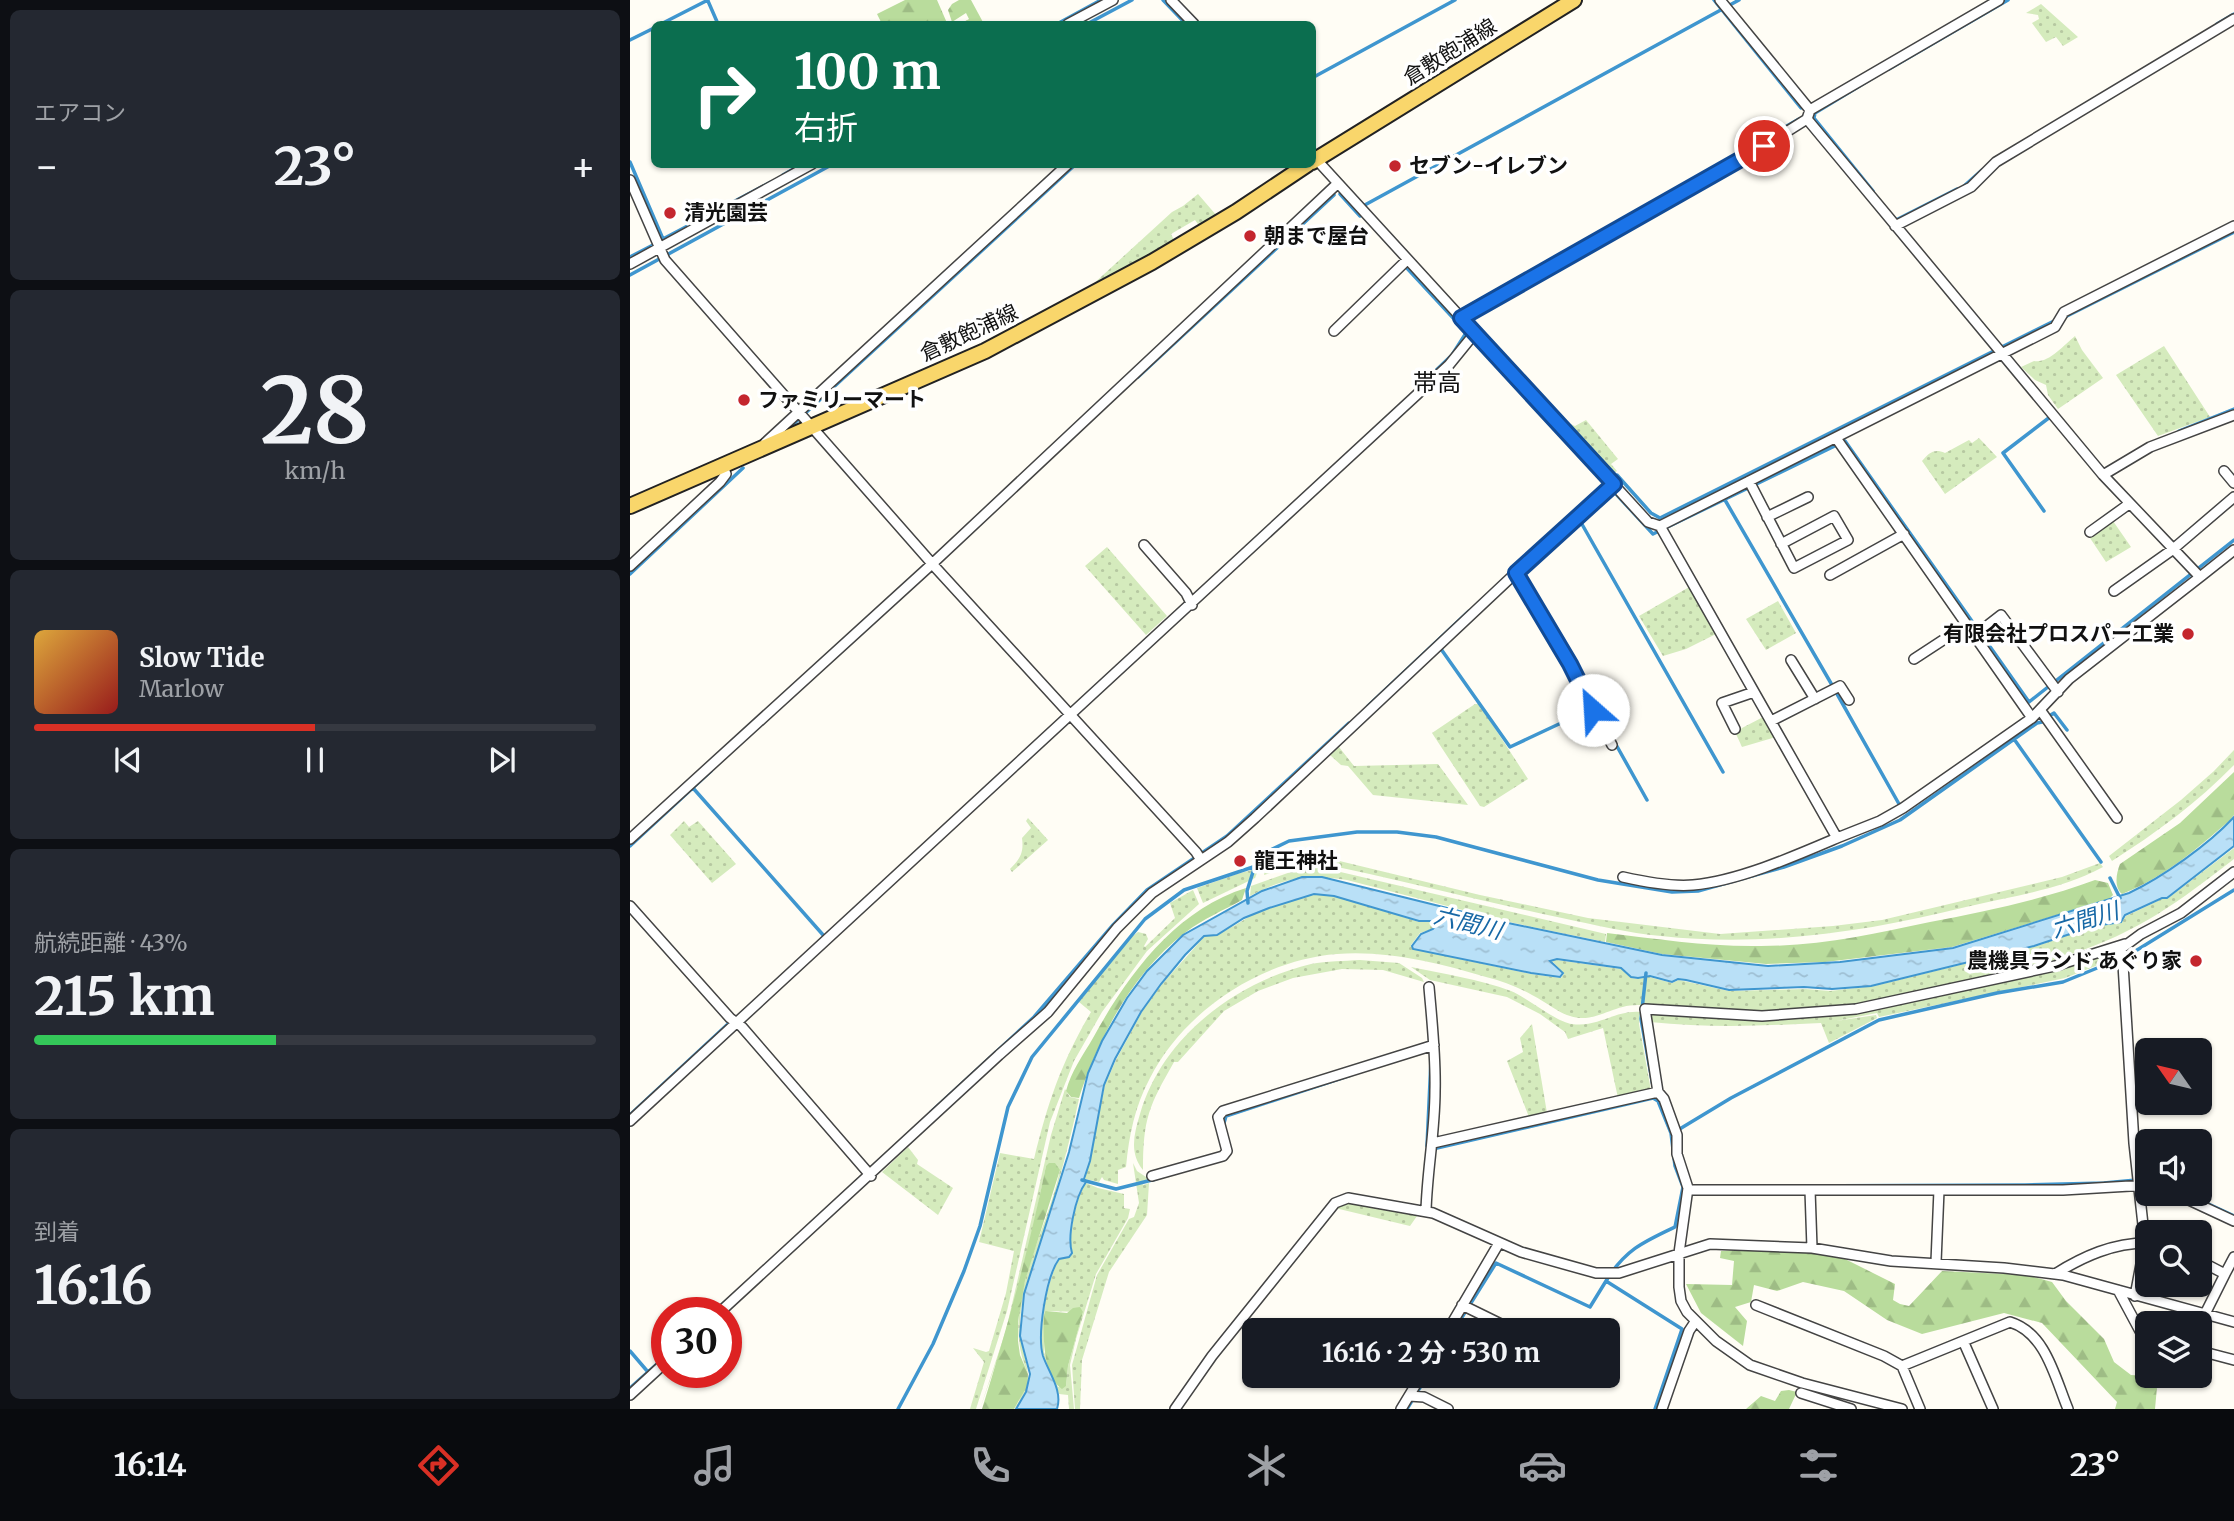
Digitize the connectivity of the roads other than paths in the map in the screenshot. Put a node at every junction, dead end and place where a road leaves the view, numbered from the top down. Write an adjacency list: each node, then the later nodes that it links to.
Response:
1 (1113, 0): 7 (street)
2 (1574, 0): 10 (main road, 倉敷飽浦線)
3 (1999, 0): 9 (street)
4 (1173, 2): 8 (street)
5 (1725, 5): 9 (street)
6 (2234, 19): 17 (street)
7 (1074, 21)
8 (1191, 21)
9 (1809, 115): 17 (street); 22 (street)
10 (1316, 158)
11 (1316, 165): 16 (street)
12 (805, 168): 19 (street)
13 (1064, 168): 27 (street)
14 (1299, 168): 27 (main road, 倉敷飽浦線)
15 (630, 180): 19 (street)
16 (1334, 187): 20 (street); 48 (street)
17 (1898, 225): 25 (street)
18 (2234, 226): 25 (street)
19 (662, 255): 21 (street); 27 (street)
20 (1407, 260): 22 (street); 23 (street)
21 (630, 264)
22 (1461, 318): 24 (street)
23 (1334, 331)
24 (1473, 336): 34 (street); 54 (street)
25 (1998, 351): 28 (street); 32 (street)
26 (2234, 415): 32 (street)
27 (804, 418): 29 (main road, 倉敷飽浦線); 29 (street); 48 (street)
28 (1839, 441): 35 (street); 43 (street)
29 (760, 450): 30 (main road, 倉敷飽浦線)
30 (723, 466): 39 (main road, 倉敷飽浦線); 49 (street)
31 (2224, 471): 33 (street)
32 (2103, 475): 38 (street)
33 (2234, 483)
34 (1610, 484): 41 (street); 51 (street)
35 (1751, 485): 40 (street); 41 (street)
36 (1808, 497): 40 (street)
37 (2234, 497): 46 (street)
38 (2129, 504): 42 (street); 46 (street)
39 (630, 506)
40 (1767, 517): 44 (street)
41 (1662, 529): 60 (street)
42 (2090, 532)
43 (1905, 534): 52 (street); 55 (street)
44 (1781, 544): 44 (street)
45 (1144, 545): 54 (street)
46 (2172, 550): 50 (street); 53 (street)
47 (2234, 550): 50 (street)
48 (934, 565): 64 (street); 71 (street)
49 (630, 566)
50 (2196, 572): 59 (street)
51 (1516, 573): 68 (street); 72 (street)
52 (1830, 575)
53 (2114, 591)
54 (1190, 601): 64 (street)
55 (1966, 625): 56 (street); 57 (street)
56 (1977, 634): 59 (street); 65 (street)
57 (1914, 659)
58 (1791, 660): 61 (street)
59 (2054, 686): 63 (street)
60 (1754, 692): 66 (street); 67 (street)
61 (1815, 699): 62 (street); 66 (street)
62 (1849, 700)
63 (2041, 711): 65 (street); 69 (street)
64 (1069, 712): 72 (street); 78 (street)
65 (2032, 718): 70 (street)
66 (1771, 722): 70 (street)
67 (1735, 729)
68 (1612, 745)
69 (2117, 818)
70 (1837, 838): 74 (street)
71 (630, 839)
72 (1198, 856): 84 (street)
73 (2234, 872): 76 (street)
74 (1623, 877)
75 (630, 905): 78 (street)
76 (2124, 953): 80 (street); 82 (street)
77 (1429, 987): 79 (street)
78 (736, 1023): 81 (street); 84 (street)
79 (1434, 1045): 83 (street); 85 (street)
80 (1655, 1093): 83 (street); 87 (street)
81 (630, 1121)
82 (2136, 1129)
83 (1432, 1146): 91 (street)
84 (868, 1172): 104 (street)
85 (1152, 1176)
86 (2135, 1183): 89 (street)
87 (1687, 1187): 88 (street); 96 (street)
88 (1810, 1190): 89 (street); 95 (street)
89 (1939, 1190): 98 (street)
90 (2202, 1206): 92 (street)
91 (1426, 1211): 93 (street); 125 (street)
92 (2234, 1221)
93 (1499, 1243): 96 (street); 107 (street)
94 (2135, 1244): 100 (street)
95 (1812, 1248): 96 (street); 98 (street)
96 (1679, 1253): 113 (street)
97 (2234, 1257): 101 (street)
98 (1936, 1262): 100 (street)
99 (2212, 1267): 101 (street)
100 (2055, 1274): 102 (street)
101 (2225, 1274): 109 (street)
102 (2118, 1290): 103 (street); 114 (street)
103 (2135, 1296)
104 (736, 1297)
105 (2139, 1297): 108 (street)
106 (1756, 1305): 119 (street)
107 (1466, 1307): 111 (street); 112 (street)
108 (2193, 1311)
109 (2206, 1311)
110 (2212, 1316): 115 (street)
111 (1457, 1318)
112 (1488, 1318)
113 (1695, 1322): 128 (street); 130 (street)
114 (2135, 1322)
115 (2234, 1322)
116 (1964, 1343): 119 (street); 132 (street); 133 (street)
117 (2212, 1354): 118 (street)
118 (2234, 1360)
119 (1902, 1366): 131 (street)
120 (651, 1376): 123 (street)
121 (1416, 1388): 124 (street)
122 (1801, 1393): 129 (street)
123 (630, 1395)
124 (1412, 1397): 126 (street); 127 (street)
125 (1175, 1409)
126 (1401, 1409)
127 (1448, 1409)
128 (1662, 1409)
129 (1851, 1409)
130 (1902, 1409)
131 (1920, 1409)
132 (1993, 1409)
133 (2068, 1409)

